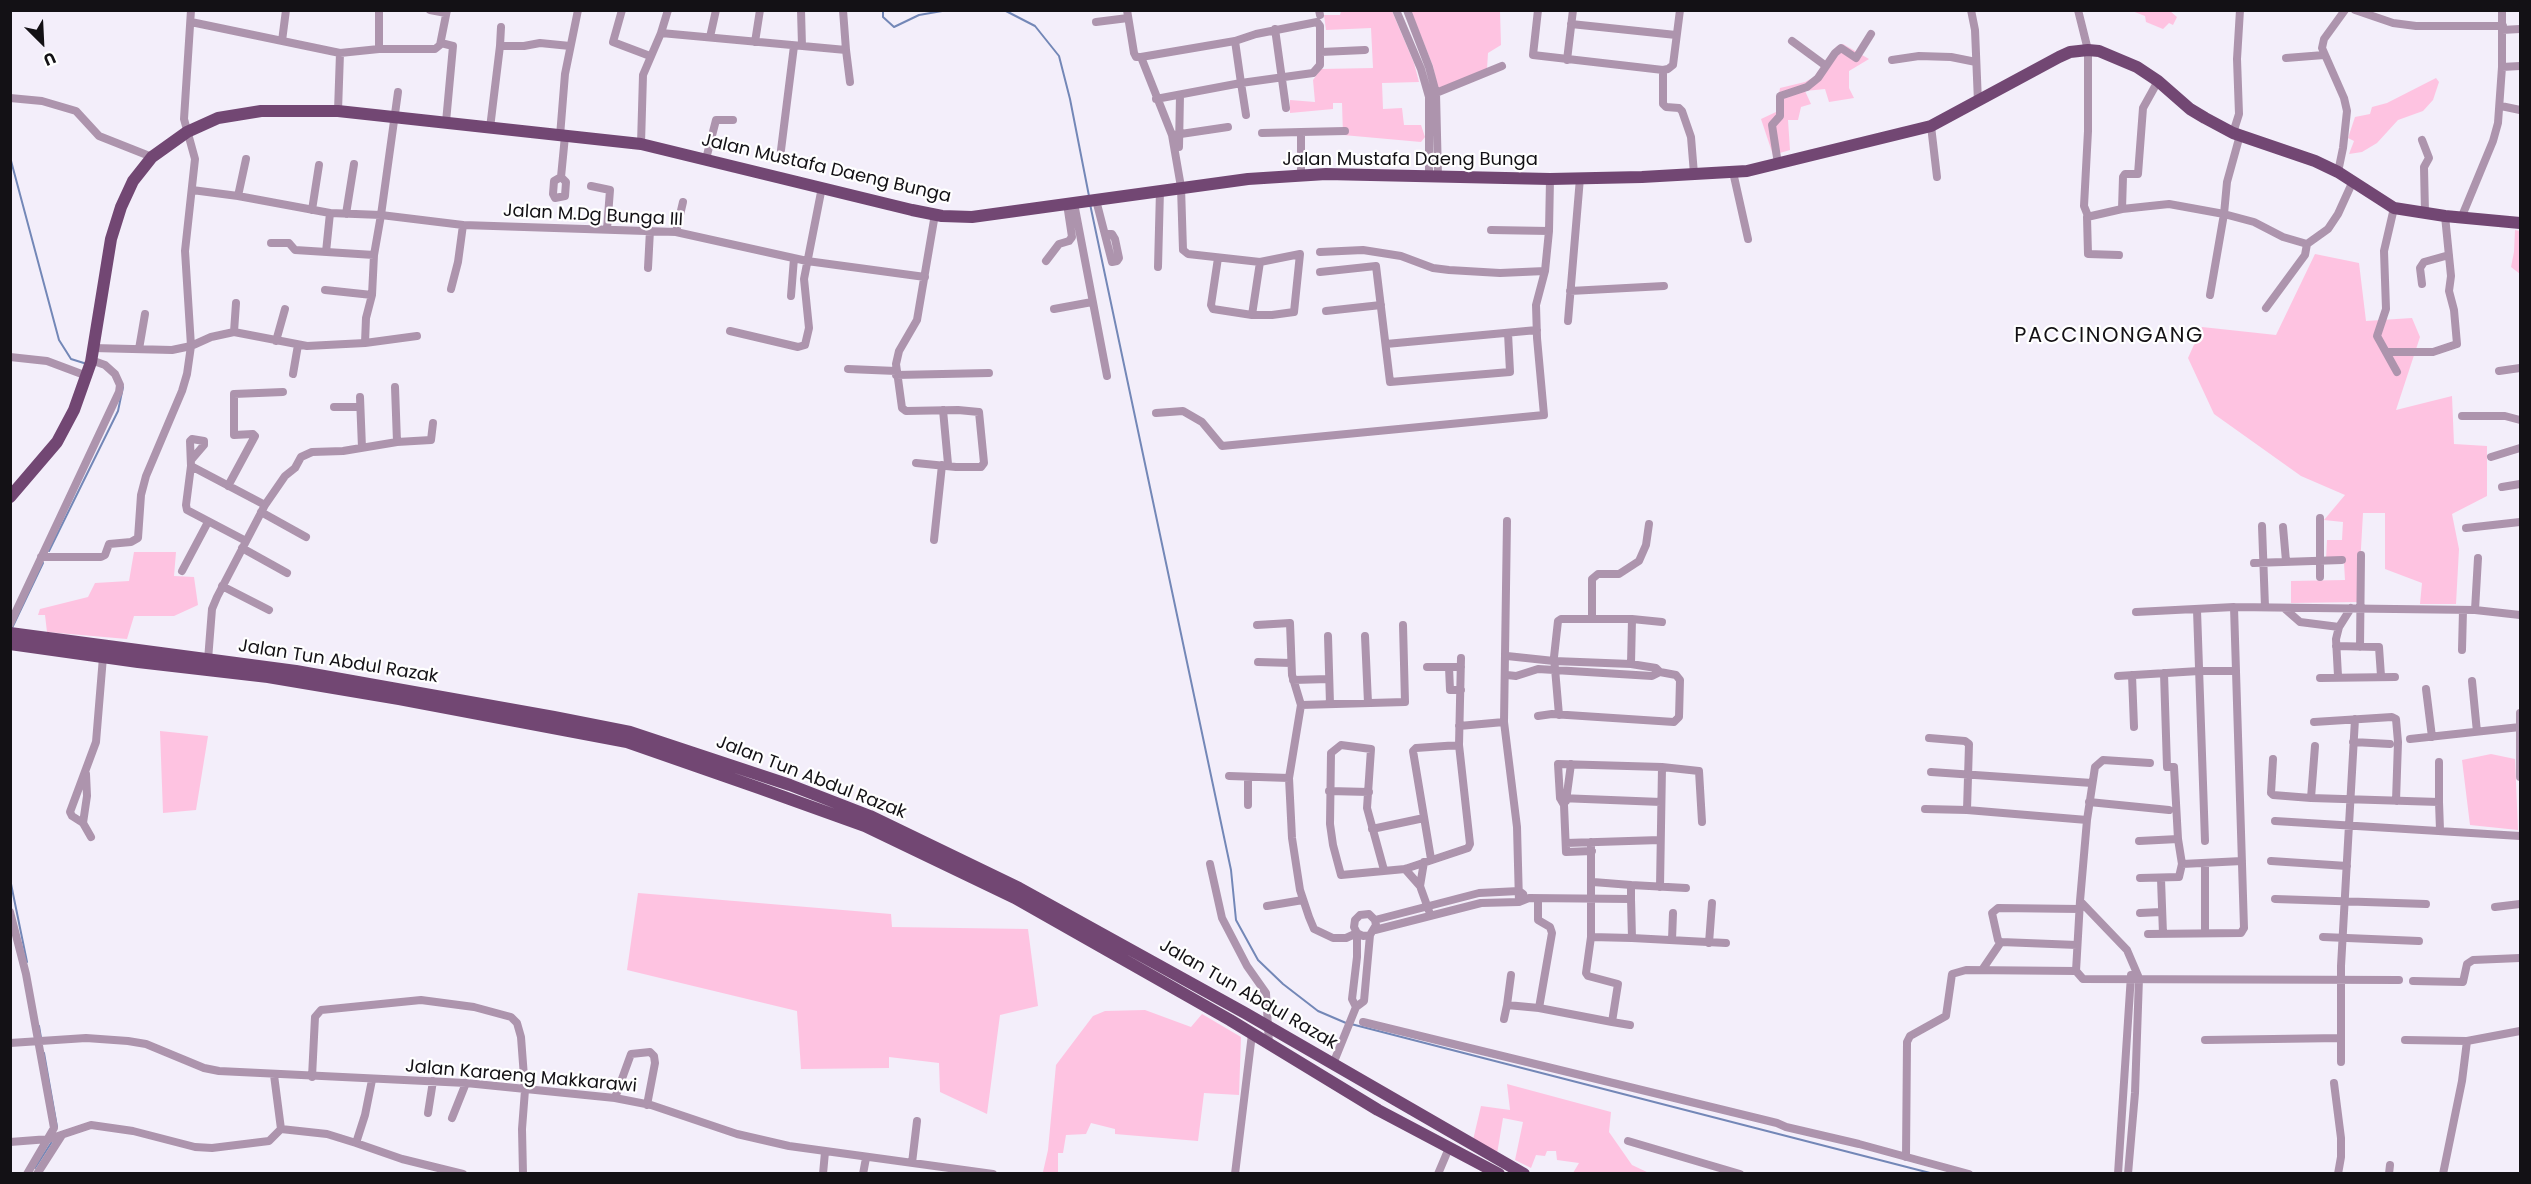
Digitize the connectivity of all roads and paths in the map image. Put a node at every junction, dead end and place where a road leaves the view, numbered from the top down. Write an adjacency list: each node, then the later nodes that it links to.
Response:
1 (191, 10): 25 (street)
2 (286, 10): 36 (street)
3 (379, 10): 44 (street)
4 (430, 10): 23 (street)
5 (578, 10): 42 (street)
6 (622, 10): 51 (street)
7 (668, 10): 32 (street)
8 (716, 10): 35 (street)
9 (760, 10): 38 (street)
10 (801, 10): 43 (street)
11 (843, 10): 45 (street)
12 (1396, 10): 93 (street)
13 (1407, 10): 67 (street)
14 (1538, 10): 54 (street)
15 (1573, 10): 27 (street)
16 (1680, 10): 34 (street)
17 (1971, 10): 56 (street)
18 (2078, 10): 47 (street)
19 (2240, 10): 87 (street)
20 (2345, 10): 50 (street)
21 (2355, 10): 29 (street)
22 (2503, 11): 29 (street)
23 (447, 12): 40 (street)
24 (1127, 14): 26 (street); 52 (street)
25 (191, 22): 36 (street); 83 (street)
26 (1096, 22)
27 (1571, 24): 34 (street); 54 (street)
28 (501, 27): 41 (street)
29 (2503, 28): 30 (street); 60 (street)
30 (2520, 28)
31 (1275, 29): 39 (street); 48 (street); 62 (street)
32 (661, 33): 35 (street); 51 (street)
33 (1871, 34): 58 (street)
34 (1676, 35): 61 (street)
35 (710, 37): 38 (street)
36 (282, 41): 49 (street)
37 (1792, 41): 58 (street)
38 (755, 42): 43 (street)
39 (1235, 42): 52 (street); 65 (street)
40 (441, 43): 44 (street); 79 (street)
41 (501, 46): 42 (street); 82 (street)
42 (570, 46): 89 (street)
43 (798, 46): 45 (street); 92 (street)
44 (379, 49): 49 (street)
45 (846, 50): 64 (street)
46 (1365, 50): 48 (street)
47 (2088, 50): 63 (main road); 71 (main road, Jalan Mustafa Daeng Bunga); 128 (street)
48 (1321, 52): 62 (street)
49 (340, 53): 75 (street)
50 (2324, 55): 53 (street); 101 (street)
51 (650, 56): 91 (street)
52 (1141, 57): 70 (street)
53 (2286, 58)
54 (1567, 60): 61 (street)
55 (1892, 60): 56 (street)
56 (1976, 62): 71 (street)
57 (1502, 66): 67 (street)
58 (1826, 66): 98 (street)
59 (2520, 66): 60 (street)
60 (2502, 67): 72 (street)
61 (1663, 70): 102 (street)
62 (1281, 78): 65 (street); 73 (street)
63 (2158, 81): 87 (main road); 120 (street)
64 (850, 82)
65 (1241, 83): 68 (street); 77 (street)
66 (398, 92): 76 (street)
67 (1436, 93): 93 (street)
68 (1180, 94): 70 (street); 88 (street)
69 (10, 98): 94 (street)
70 (1156, 99): 88 (street)
71 (1978, 102): 80 (main road, Jalan Mustafa Daeng Bunga)
72 (2501, 106): 74 (street); 130 (street)
73 (1286, 108)
74 (2520, 110)
75 (338, 111): 76 (main road, Jalan Mustafa Daeng Bunga); 83 (main road, Jalan Mustafa Daeng Bunga)
76 (394, 116): 79 (main road, Jalan Mustafa Daeng Bunga); 127 (street)
77 (1246, 116)
78 (733, 120): 96 (street)
79 (446, 122): 82 (main road, Jalan Mustafa Daeng Bunga)
80 (1931, 126): 98 (main road, Jalan Mustafa Daeng Bunga); 106 (street)
81 (1228, 127): 88 (street)
82 (490, 128): 89 (main road, Jalan Mustafa Daeng Bunga)
83 (188, 131): 94 (main road, Jalan Mustafa Daeng Bunga); 113 (street)
84 (1345, 131): 85 (street)
85 (1301, 132): 86 (street); 103 (street)
86 (1262, 133)
87 (2237, 134): 101 (main road); 126 (street)
88 (1175, 135): 112 (street)
89 (563, 136): 91 (main road, Jalan Mustafa Daeng Bunga); 105 (street)
90 (2422, 140): 123 (street)
91 (641, 144): 96 (main road, Jalan Mustafa Daeng Bunga)
92 (781, 150)
93 (1433, 155): 104 (street)
94 (152, 157): 188 (main road, Jalan Mustafa Daeng Bunga)
95 (246, 159): 115 (street)
96 (706, 159): 111 (main road, Jalan Mustafa Daeng Bunga)
97 (354, 164): 124 (street)
98 (1778, 164): 100 (main road, Jalan Mustafa Daeng Bunga)
99 (319, 165): 121 (street)
100 (1733, 172): 102 (main road, Jalan Mustafa Daeng Bunga); 139 (street)
101 (2338, 172): 109 (main road)
102 (1694, 174): 108 (main road, Jalan Mustafa Daeng Bunga)
103 (1301, 176): 104 (main road, Jalan Mustafa Daeng Bunga); 112 (main road, Jalan Mustafa Daeng Bunga)
104 (1433, 176): 107 (main road, Jalan Mustafa Daeng Bunga)
105 (561, 177)
106 (1937, 177)
107 (1550, 178): 108 (main road, Jalan Mustafa Daeng Bunga); 136 (street)
108 (1580, 178): 161 (street)
109 (2353, 181): 119 (main road); 141 (street)
110 (591, 186): 133 (street)
111 (822, 187): 125 (main road, Jalan Mustafa Daeng Bunga); 149 (street)
112 (1181, 187): 114 (main road, Jalan Mustafa Daeng Bunga); 148 (street)
113 (192, 190): 115 (street, Jalan M.Dg Bunga III); 184 (street)
114 (1160, 190): 116 (main road, Jalan Mustafa Daeng Bunga); 152 (street)
115 (238, 196): 121 (street, Jalan M.Dg Bunga III)
116 (1094, 200): 118 (main road, Jalan Mustafa Daeng Bunga); 138 (street)
117 (683, 202): 137 (street)
118 (1073, 203): 125 (main road, Jalan Mustafa Daeng Bunga); 150 (street); 165 (street)
119 (2394, 208): 123 (main road); 186 (street)
120 (2122, 209): 126 (street); 128 (street)
121 (312, 210): 122 (street, Jalan M.Dg Bunga III)
122 (330, 213): 124 (street, Jalan M.Dg Bunga III); 142 (street)
123 (2425, 213): 129 (main road)
124 (346, 214): 127 (street, Jalan M.Dg Bunga III)
125 (935, 214): 156 (street)
126 (2224, 214): 141 (street); 163 (street)
127 (381, 215): 132 (street, Jalan M.Dg Bunga III); 144 (street)
128 (2088, 216): 145 (street)
129 (2445, 216): 130 (main road); 146 (street)
130 (2462, 216): 131 (main road)
131 (2520, 223)
132 (463, 225): 133 (street, Jalan M.Dg Bunga III); 159 (street)
133 (607, 229): 134 (street, Jalan M.Dg Bunga III)
134 (650, 230): 137 (street, Jalan M.Dg Bunga III); 153 (street)
135 (1491, 230): 136 (street)
136 (1549, 231): 154 (street)
137 (676, 232): 147 (street, Jalan M.Dg Bunga III)
138 (1105, 234)
139 (1748, 239)
140 (271, 243): 142 (street)
141 (2307, 244): 168 (street)
142 (326, 252): 144 (street)
143 (1320, 252): 154 (street)
144 (374, 255): 162 (street)
145 (2120, 255)
146 (2449, 255): 157 (street); 186 (street)
147 (794, 258): 149 (street, Jalan M.Dg Bunga III); 164 (street)
148 (1218, 258): 151 (street); 173 (street)
149 (807, 261): 156 (street, Jalan M.Dg Bunga III); 176 (street)
150 (1046, 261)
151 (1260, 262): 173 (street); 173 (street)
152 (1158, 267)
153 (648, 268)
154 (1545, 271): 175 (street)
155 (1320, 272): 167 (street)
156 (925, 277): 193 (street)
157 (2422, 284)
158 (1664, 286): 161 (street)
159 (451, 289)
160 (325, 290): 162 (street)
161 (1570, 291): 174 (street)
162 (372, 295): 181 (street)
163 (2210, 295)
164 (791, 296)
165 (1092, 302): 170 (street); 196 (street)
166 (236, 303): 177 (street)
167 (1381, 305): 171 (street); 182 (street)
168 (2266, 308)
169 (285, 309): 180 (street)
170 (1054, 309)
171 (1326, 310)
172 (145, 315): 185 (street)
173 (1252, 315)
174 (1568, 321)
175 (1537, 330): 178 (street); 203 (street)
176 (730, 331)
177 (234, 332): 180 (street); 184 (street)
178 (1508, 333): 182 (street); 182 (street)
179 (417, 336): 181 (street)
180 (276, 341): 183 (street)
181 (365, 343): 183 (street)
182 (1386, 344)
183 (298, 345): 194 (street)
184 (191, 346): 185 (street); 232 (street)
185 (139, 349): 188 (street)
186 (2386, 352): 192 (street)
187 (10, 357): 188 (street)
188 (90, 363): 218 (main road, Jalan Mustafa Daeng Bunga); 232 (street)
189 (2520, 368): 191 (street)
190 (848, 369): 193 (street)
191 (2499, 371)
192 (2397, 372)
193 (896, 373): 195 (street); 202 (street)
194 (292, 374)
195 (989, 374)
196 (1107, 376)
197 (395, 387): 208 (street)
198 (283, 392): 207 (street)
199 (360, 397): 201 (street)
200 (334, 407): 201 (street)
201 (360, 407): 209 (street)
202 (943, 410): 214 (street); 214 (street)
203 (1156, 413)
204 (2463, 416): 205 (street)
205 (2520, 420)
206 (433, 423): 208 (street)
207 (234, 435): 211 (street); 211 (street)
208 (397, 442): 209 (street)
209 (362, 448): 219 (street)
210 (2520, 448): 212 (street)
211 (247, 450): 216 (street)
212 (2491, 457)
213 (915, 463): 214 (street)
214 (945, 465): 229 (street)
215 (2520, 484): 217 (street)
216 (228, 486): 219 (street); 222 (street)
217 (2502, 487)
218 (10, 497)
219 (263, 509): 228 (street); 230 (street)
220 (2320, 518): 236 (street)
221 (1507, 520): 269 (street)
222 (208, 522): 230 (street); 239 (street)
223 (2520, 522): 227 (street)
224 (1648, 524): 254 (street)
225 (2262, 526): 238 (street)
226 (2283, 527): 235 (street)
227 (2466, 528)
228 (306, 537)
229 (934, 540)
230 (244, 544): 240 (street); 242 (street)
231 (2361, 555): 247 (street)
232 (41, 557): 257 (street)
233 (2478, 558): 251 (street)
234 (2342, 560): 236 (street)
235 (2286, 561): 236 (street); 238 (street)
236 (2320, 561): 241 (street)
237 (2254, 563): 238 (street)
238 (2264, 563): 244 (street)
239 (182, 571)
240 (287, 573)
241 (2320, 578)
242 (222, 586): 248 (street); 270 (street)
243 (2234, 607): 244 (street); 249 (street); 278 (street)
244 (2265, 607): 245 (street)
245 (2284, 608): 246 (street); 260 (street)
246 (2351, 608): 247 (street); 260 (street)
247 (2360, 608): 250 (street); 266 (street)
248 (269, 610)
249 (2197, 610): 252 (street); 277 (street)
250 (2463, 610): 251 (street); 267 (street)
251 (2475, 610): 253 (street)
252 (2136, 612)
253 (2520, 615)
254 (1592, 619): 255 (street); 274 (street)
255 (1632, 619): 256 (street); 273 (street)
256 (1662, 622)
257 (10, 624)
258 (1257, 625): 272 (street)
259 (1403, 625): 294 (street)
260 (2339, 627): 265 (street)
261 (10, 633): 268 (main road, Jalan Tun Abdul Razak)
262 (1328, 636): 289 (street)
263 (1365, 636): 294 (street)
264 (10, 644): 268 (main road, Jalan Tun Abdul Razak)
265 (2336, 646): 266 (street); 284 (street)
266 (2360, 647): 285 (street)
267 (2462, 650)
268 (109, 654): 270 (main road, Jalan Tun Abdul Razak); 288 (main road, Jalan Tun Abdul Razak); 319 (street)
269 (1507, 656): 274 (street); 281 (street)
270 (208, 660): 288 (main road, Jalan Tun Abdul Razak)
271 (1258, 662): 272 (street)
272 (1291, 663): 290 (street)
273 (1631, 664): 274 (street); 279 (street)
274 (1555, 665): 279 (street); 281 (street); 298 (street)
275 (1427, 667): 276 (street)
276 (1449, 667): 293 (street); 293 (street)
277 (2199, 671): 278 (street); 280 (street); 354 (street)
278 (2235, 671): 358 (street)
279 (1660, 672): 298 (street)
280 (2164, 673): 282 (street); 351 (street)
281 (1507, 675): 301 (street)
282 (2132, 675): 283 (street); 304 (street)
283 (2118, 676)
284 (2338, 676): 285 (street); 287 (street)
285 (2380, 676): 286 (street)
286 (2395, 677)
287 (2320, 678)
288 (308, 679): 342 (main road, Jalan Tun Abdul Razak)
289 (1329, 679): 290 (street); 295 (street)
290 (1293, 680): 296 (street)
291 (2472, 681): 306 (street)
292 (2426, 689): 307 (street)
293 (1461, 690): 303 (street)
294 (1368, 703): 295 (street)
295 (1330, 704): 296 (street)
296 (1301, 705): 325 (street)
297 (2520, 713): 305 (street)
298 (1559, 715): 299 (street)
299 (1538, 716)
300 (2355, 719): 302 (street); 310 (street); 332 (street)
301 (1504, 722): 303 (street); 373 (street)
302 (2314, 722)
303 (1459, 726): 312 (street)
304 (2134, 727)
305 (2520, 727): 306 (street); 324 (street)
306 (2477, 732): 307 (street)
307 (2432, 737): 309 (street)
308 (1929, 738): 321 (street)
309 (2410, 739)
310 (2353, 742): 311 (street); 330 (street)
311 (2390, 744)
312 (1459, 745): 340 (street); 357 (street)
313 (2315, 746): 329 (street)
314 (2273, 759): 329 (street)
315 (2439, 762): 335 (street)
316 (2150, 763): 326 (street)
317 (1571, 764): 318 (street); 331 (street); 331 (street)
318 (1662, 767): 333 (street); 344 (street)
319 (86, 771): 345 (street); 345 (street)
320 (1931, 772): 321 (street)
321 (1969, 775): 326 (street); 338 (street)
322 (1229, 776): 323 (street)
323 (1248, 777): 325 (street); 336 (street)
324 (2520, 777)
325 (1289, 778): 377 (street)
326 (2092, 783): 334 (street)
327 (1329, 791): 328 (street); 328 (street); 365 (street)
328 (1369, 792): 347 (street)
329 (2311, 798): 330 (street)
330 (2350, 798): 332 (street); 346 (street)
331 (1564, 801): 333 (street); 355 (street)
332 (2396, 801): 335 (street)
333 (1661, 802): 352 (street)
334 (2090, 802): 339 (street); 341 (street)
335 (2439, 802): 348 (street)
336 (1248, 805)
337 (1925, 809): 338 (street)
338 (1967, 810): 341 (street)
339 (2169, 810)
340 (1424, 818): 347 (street); 357 (street)
341 (2087, 820): 384 (street)
342 (868, 821): 427 (main road, Jalan Tun Abdul Razak); 429 (main road, Jalan Tun Abdul Razak)
343 (2275, 821): 346 (street)
344 (1702, 822)
345 (83, 823): 350 (street)
346 (2349, 824): 348 (street); 363 (street)
347 (1372, 828): 365 (street)
348 (2440, 830): 349 (street)
349 (2520, 836)
350 (91, 837)
351 (2178, 839): 353 (street); 362 (street)
352 (1660, 840): 356 (street); 371 (street)
353 (2139, 841)
354 (2205, 841)
355 (1566, 843): 356 (street); 356 (street)
356 (1592, 846): 368 (street)
357 (1428, 861): 364 (street); 370 (street)
358 (2242, 861): 360 (street); 395 (street)
359 (2271, 861): 363 (street)
360 (2205, 863): 362 (street); 395 (street)
361 (1210, 864): 427 (street)
362 (2182, 864): 367 (street)
363 (2347, 866): 379 (street)
364 (1405, 869): 365 (street); 370 (street)
365 (1384, 870)
366 (2140, 878): 367 (street)
367 (2161, 879): 389 (street)
368 (1593, 882): 369 (street); 374 (street)
369 (1631, 885): 371 (street); 376 (street)
370 (1420, 886): 388 (street)
371 (1660, 887): 372 (street)
372 (1686, 888)
373 (1519, 891): 375 (street); 380 (street); 388 (street)
374 (1592, 897): 375 (street); 376 (street); 398 (street)
375 (1533, 898): 380 (street); 421 (street)
376 (1631, 899): 400 (street)
377 (1303, 900): 385 (street); 393 (street)
378 (2275, 900): 379 (street)
379 (2345, 901): 382 (street); 401 (street)
380 (1519, 902): 388 (street)
381 (1712, 903): 405 (street)
382 (2426, 904)
383 (2520, 904): 386 (street)
384 (2080, 905): 404 (street); 407 (street); 416 (street)
385 (1267, 906)
386 (2495, 907)
387 (10, 912): 433 (street)
388 (1429, 912): 392 (street); 394 (street)
389 (2161, 912): 391 (street); 397 (street)
390 (1673, 913): 402 (street)
391 (2140, 913)
392 (1375, 920): 393 (street); 394 (street)
393 (1357, 933): 394 (street); 408 (street)
394 (1373, 933): 409 (street)
395 (2205, 933): 397 (street)
396 (2148, 934): 397 (street)
397 (2163, 934)
398 (1592, 937): 400 (street); 425 (street)
399 (2323, 937): 401 (street)
400 (1632, 938): 402 (street)
401 (2343, 938): 403 (street); 417 (street)
402 (1672, 940): 405 (street)
403 (2419, 941)
404 (2001, 942): 407 (street); 412 (street)
405 (1709, 943): 406 (street)
406 (1726, 943)
407 (2077, 945): 414 (street)
408 (1357, 957): 409 (street); 411 (street)
409 (1368, 958): 413 (street)
410 (2520, 958): 419 (street)
411 (1356, 970): 413 (street); 422 (street)
412 (1982, 970): 414 (street); 460 (street)
413 (1367, 971): 422 (street)
414 (2076, 971): 416 (street)
415 (1512, 975): 420 (street)
416 (2134, 976): 417 (street); 452 (street); 453 (street)
417 (2340, 978): 418 (street); 430 (street)
418 (2398, 980)
419 (2413, 981)
420 (1507, 1005): 421 (street); 423 (street)
421 (1539, 1008): 425 (street)
422 (1354, 1011): 438 (street)
423 (1504, 1019)
424 (1363, 1022): 460 (street)
425 (1612, 1022): 426 (street)
426 (1630, 1025)
427 (1269, 1028): 436 (street); 438 (main road, Jalan Tun Abdul Razak)
428 (2520, 1031): 434 (street)
429 (1252, 1034): 436 (main road, Jalan Tun Abdul Razak); 470 (street)
430 (2341, 1038): 431 (street); 437 (street)
431 (2205, 1040)
432 (2405, 1040): 434 (street)
433 (41, 1041): 435 (street, Jalan Karaeng Makkarawi); 439 (street, Jalan Karaeng Makkarawi); 454 (street)
434 (2467, 1041): 479 (street)
435 (10, 1043)
436 (1269, 1044): 458 (main road, Jalan Tun Abdul Razak)
437 (2341, 1062)
438 (1333, 1064): 473 (main road, Jalan Tun Abdul Razak)
439 (274, 1075): 440 (street, Jalan Karaeng Makkarawi); 451 (street)
440 (312, 1077): 441 (street, Jalan Karaeng Makkarawi); 445 (street)
441 (372, 1080): 442 (street, Jalan Karaeng Makkarawi); 457 (street)
442 (434, 1081): 443 (street, Jalan Karaeng Makkarawi); 448 (street)
443 (466, 1083): 445 (street, Jalan Karaeng Makkarawi); 449 (street)
444 (2334, 1083): 478 (street)
445 (525, 1090): 446 (street, Jalan Karaeng Makkarawi); 466 (street)
446 (615, 1098): 447 (street, Jalan Karaeng Makkarawi); 447 (street)
447 (647, 1105): 459 (street, Jalan Karaeng Makkarawi)
448 (428, 1113)
449 (452, 1118)
450 (917, 1121): 462 (street)
451 (281, 1129): 454 (street); 457 (street)
452 (2119, 1134): 453 (street); 476 (street)
453 (2133, 1134): 477 (street)
454 (55, 1137): 456 (street); 463 (street); 464 (street)
455 (1628, 1141): 474 (street)
456 (10, 1142)
457 (356, 1143): 465 (street)
458 (1449, 1148): 471 (street); 472 (main road, Jalan Tun Abdul Razak)
459 (825, 1152): 461 (street, Jalan Karaeng Makkarawi); 467 (street)
460 (1905, 1157): 475 (street)
461 (866, 1158): 462 (street, Jalan Karaeng Makkarawi); 468 (street)
462 (912, 1163): 469 (street, Jalan Karaeng Makkarawi)
463 (27, 1173)
464 (36, 1173)
465 (464, 1173)
466 (523, 1173)
467 (823, 1173)
468 (863, 1173)
469 (993, 1173)
470 (1235, 1173)
471 (1438, 1173)
472 (1499, 1173)
473 (1524, 1173)
474 (1740, 1173)
475 (1969, 1173)
476 (2118, 1173)
477 (2128, 1173)
478 (2338, 1173)
479 (2443, 1173)

